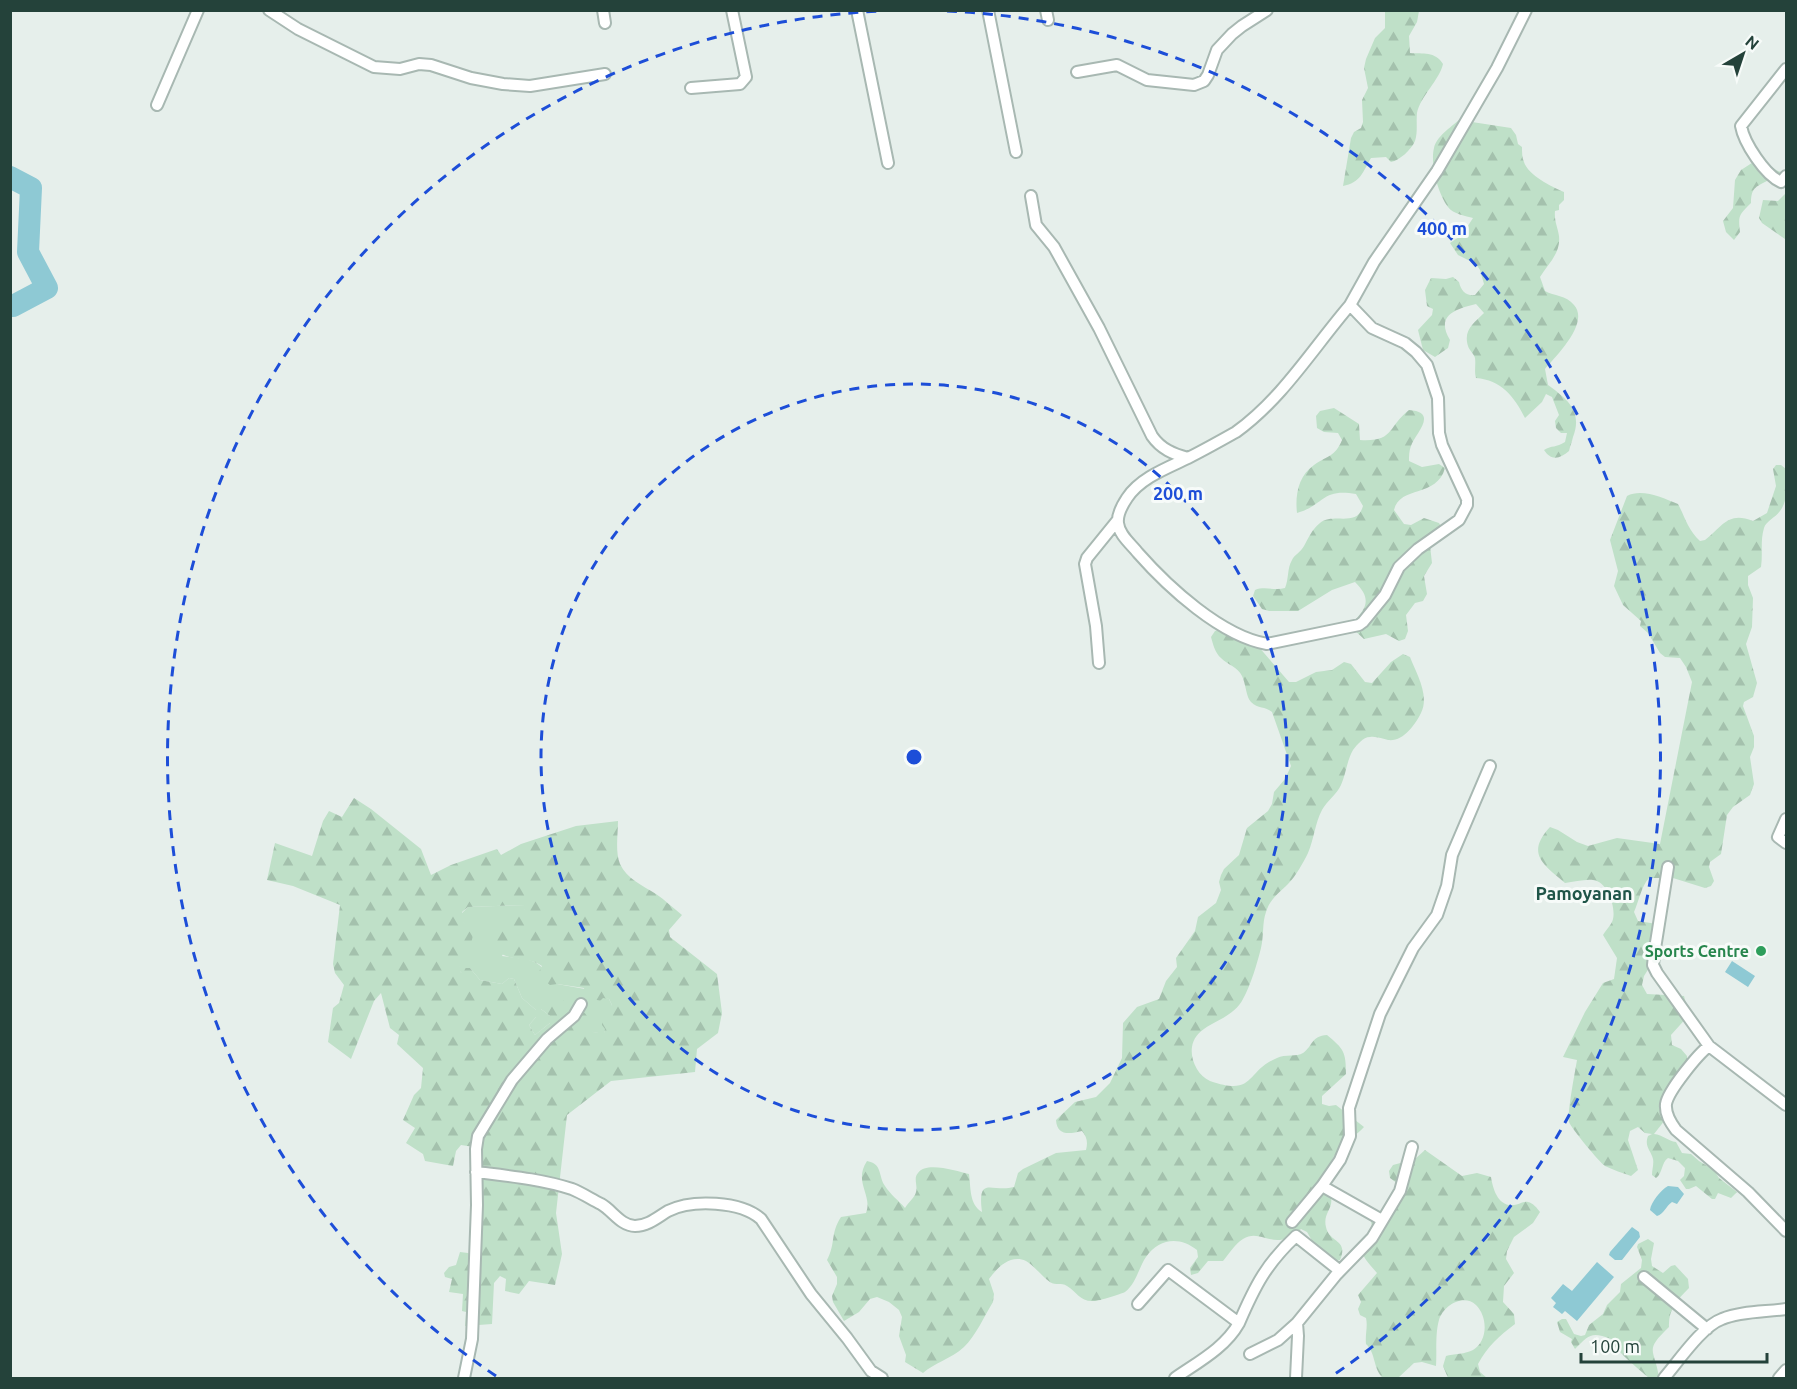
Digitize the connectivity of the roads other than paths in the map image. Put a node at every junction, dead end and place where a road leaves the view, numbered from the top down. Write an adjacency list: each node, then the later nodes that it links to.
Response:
1 (198, 10): 14 (street)
2 (268, 10): 12 (street)
3 (603, 10): 9 (street)
4 (732, 10): 13 (street)
5 (857, 10): 16 (street)
6 (987, 10): 15 (street)
7 (1267, 10): 11 (street)
8 (1526, 10): 19 (street)
9 (605, 23)
10 (1786, 69): 17 (street)
11 (1077, 72)
12 (605, 74)
13 (691, 88)
14 (157, 105)
15 (1016, 152)
16 (888, 163)
17 (1786, 176)
18 (1031, 196): 20 (street)
19 (1350, 305): 20 (street); 21 (street)
20 (1188, 458): 21 (street)
21 (1117, 521): 22 (street)
22 (1099, 663)
23 (1490, 766): 32 (street)
24 (1786, 819): 25 (street)
25 (1786, 843)
26 (1668, 867): 28 (street)
27 (580, 1004): 31 (street)
28 (1709, 1046): 29 (street); 35 (street)
29 (1786, 1105)
30 (1412, 1147): 33 (street)
31 (476, 1172): 45 (street); 46 (street)
32 (1322, 1185): 33 (street); 34 (street)
33 (1382, 1220): 36 (street)
34 (1292, 1222)
35 (1786, 1231)
36 (1340, 1271): 40 (street); 41 (street)
37 (1644, 1277): 42 (street)
38 (1138, 1304): 40 (street)
39 (1786, 1310): 42 (street)
40 (1239, 1323): 47 (street)
41 (1297, 1323): 43 (street); 48 (street)
42 (1707, 1329): 49 (street)
43 (1250, 1354)
44 (1786, 1370): 50 (street)
45 (464, 1378)
46 (882, 1378)
47 (1174, 1378)
48 (1296, 1378)
49 (1664, 1378)
50 (1779, 1378)

